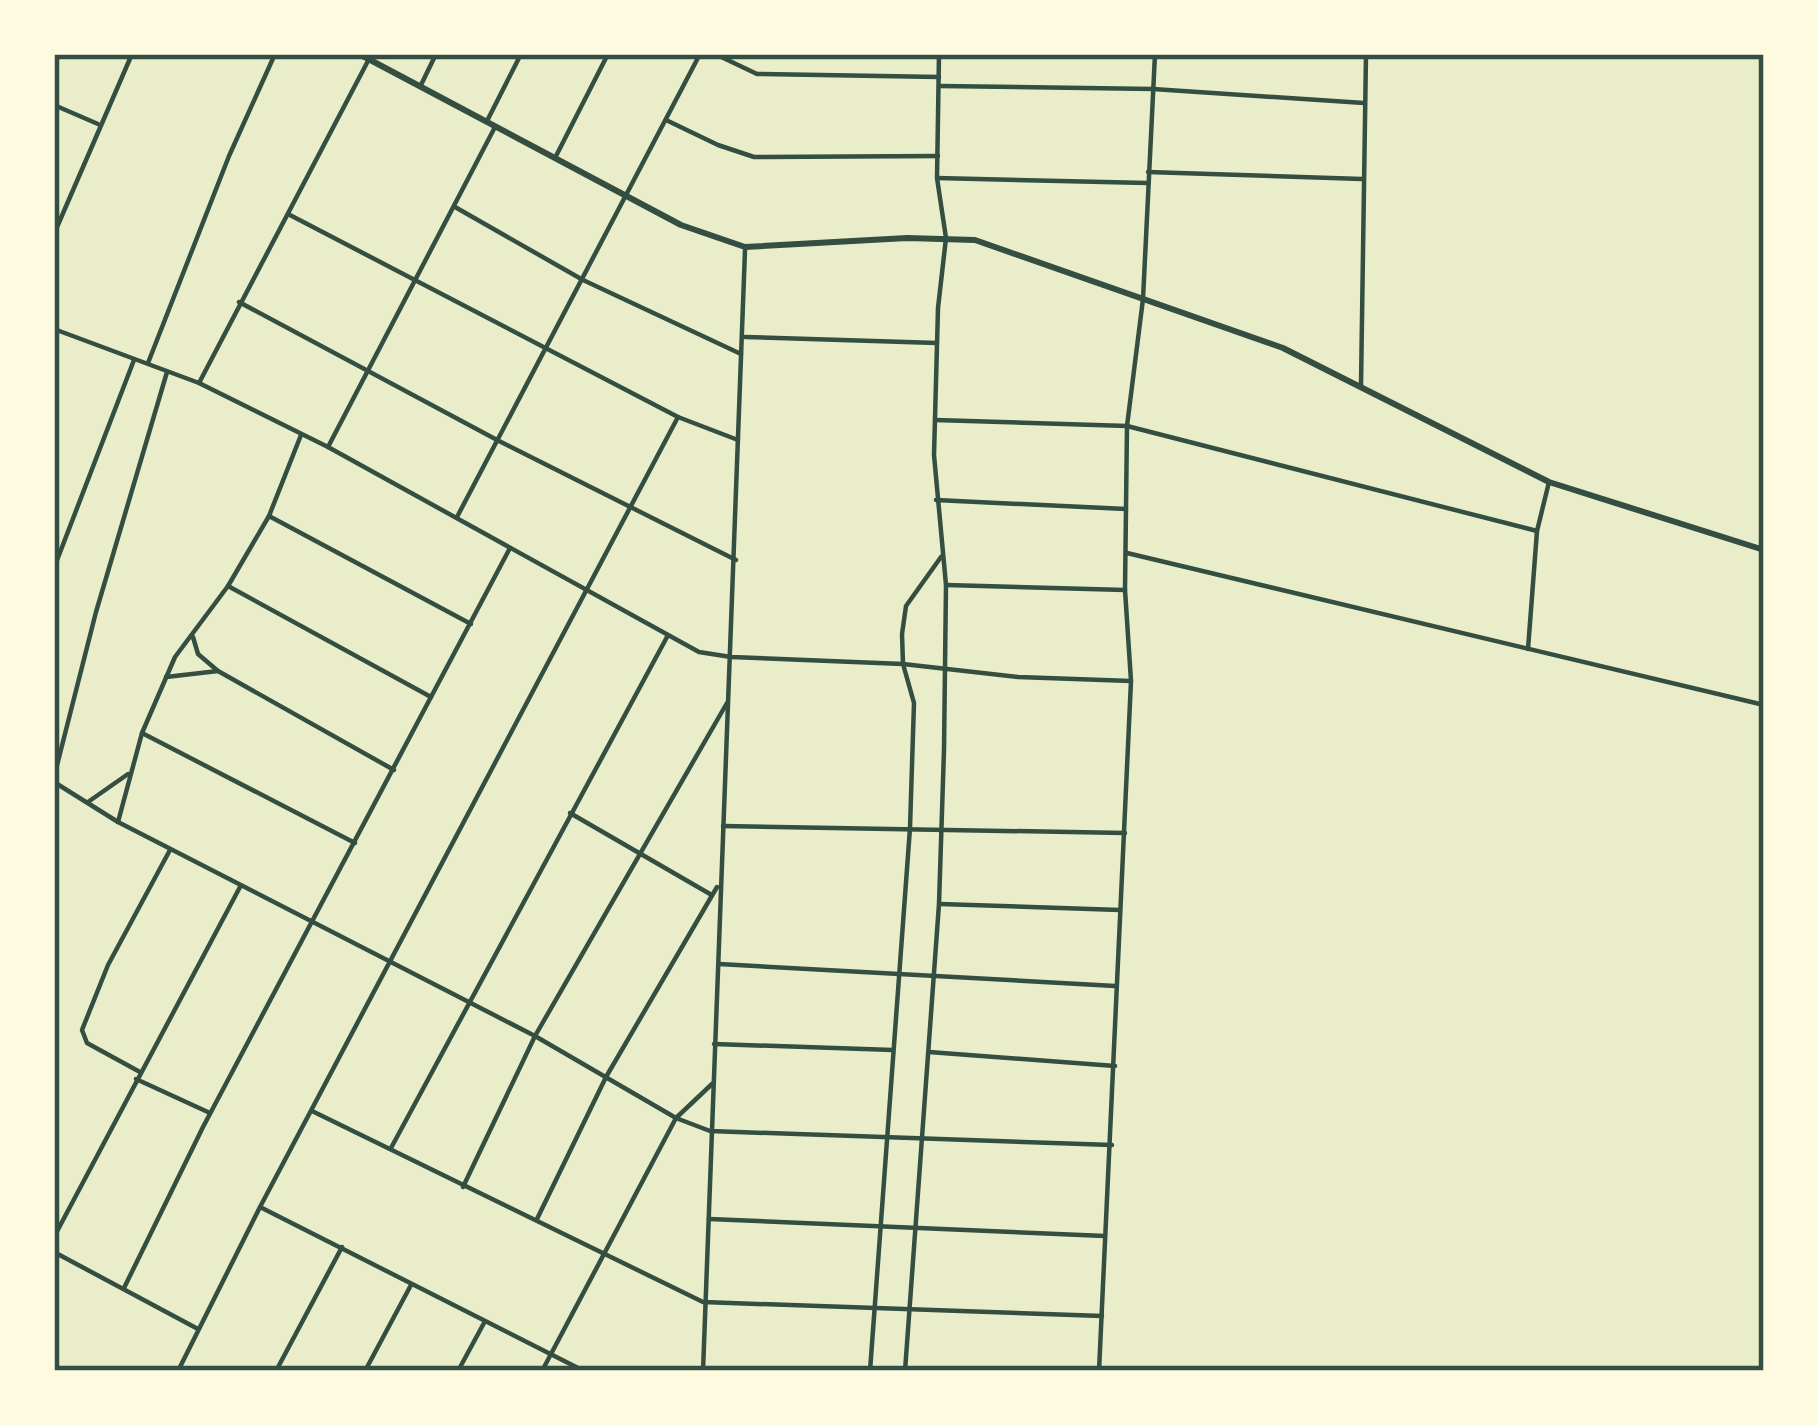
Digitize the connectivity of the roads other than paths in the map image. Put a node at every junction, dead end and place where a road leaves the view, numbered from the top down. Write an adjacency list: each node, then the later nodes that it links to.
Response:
1 (132, 54): 21 (street)
2 (275, 54): 45 (street)
3 (359, 54): 12 (street)
4 (436, 54): 14 (street)
5 (521, 54): 20 (street)
6 (608, 54): 23 (street)
7 (700, 54): 19 (street)
8 (715, 54): 13 (street)
9 (939, 54): 13 (street)
10 (1155, 54): 16 (street)
11 (1366, 54): 17 (street)
12 (369, 59): 14 (street); 31 (street)
13 (939, 77): 15 (street)
14 (420, 86): 20 (street)
15 (939, 86): 16 (street); 24 (street)
16 (1153, 89): 17 (street); 25 (street)
17 (1364, 103): 27 (street)
18 (54, 105): 21 (street)
19 (666, 120): 24 (street); 29 (street)
20 (487, 121): 22 (street)
21 (99, 124): 32 (street)
22 (496, 125): 23 (street); 30 (street)
23 (556, 156): 29 (street)
24 (938, 156): 26 (street)
25 (1148, 172): 27 (street); 28 (street)
26 (937, 178): 28 (street); 33 (street)
27 (1362, 179): 49 (street)
28 (1147, 183): 37 (street)
29 (628, 195): 34 (street); 36 (street)
30 (455, 207): 35 (street); 36 (street)
31 (288, 214): 35 (street); 38 (street)
32 (54, 234)
33 (946, 238): 34 (street); 37 (street); 41 (street)
34 (745, 247): 40 (street)
35 (416, 280): 42 (street); 47 (street)
36 (583, 280): 42 (street); 43 (street)
37 (1143, 299): 49 (street); 52 (street)
38 (239, 302): 47 (street); 48 (street)
39 (54, 329): 44 (street)
40 (742, 337): 41 (street); 43 (street)
41 (937, 343): 51 (street)
42 (547, 348): 50 (street); 55 (street)
43 (741, 354): 54 (street)
44 (134, 360): 45 (street); 69 (street)
45 (148, 363): 46 (street)
46 (167, 370): 48 (street); 90 (street)
47 (369, 373): 55 (street); 56 (street)
48 (199, 382): 53 (street)
49 (1360, 385): 57 (street)
50 (678, 416): 54 (street); 59 (street)
51 (935, 420): 52 (street); 58 (street)
52 (1127, 426): 60 (street); 63 (street)
53 (302, 435): 56 (street); 61 (street)
54 (739, 440): 68 (street)
55 (499, 441): 59 (street); 62 (street)
56 (328, 447): 62 (street)
57 (1549, 482): 63 (street); 65 (street)
58 (936, 500): 60 (street); 67 (street)
59 (630, 507): 68 (street); 72 (street)
60 (1126, 509): 66 (street)
61 (269, 516): 71 (street); 74 (street)
62 (457, 517): 64 (street)
63 (1537, 531): 77 (street)
64 (511, 546): 72 (street); 74 (street)
65 (1764, 550)
66 (1125, 553): 73 (street); 77 (street)
67 (940, 557): 70 (street); 79 (street)
68 (736, 560): 78 (street)
69 (54, 568)
70 (946, 585): 73 (street); 81 (street)
71 (228, 586): 75 (street); 84 (street)
72 (586, 588): 76 (street); 107 (street)
73 (1125, 590): 83 (street)
74 (471, 624): 84 (street)
75 (194, 637): 80 (street); 82 (street)
76 (667, 637): 78 (street); 92 (street)
77 (1528, 649): 86 (street)
78 (730, 657): 79 (street); 85 (street)
79 (903, 664): 81 (street); 95 (street)
80 (218, 671): 82 (street); 88 (street)
81 (946, 671): 83 (street); 96 (street)
82 (166, 676): 87 (street)
83 (1131, 680): 97 (street)
84 (431, 698): 88 (street)
85 (729, 700): 94 (street); 100 (street)
86 (1764, 705)
87 (142, 734): 89 (street); 98 (street)
88 (394, 770): 98 (street)
89 (128, 774): 91 (street); 93 (street)
90 (54, 779): 91 (street)
91 (87, 803): 93 (street)
92 (569, 813): 100 (street); 112 (street)
93 (118, 822): 99 (street)
94 (723, 826): 95 (street); 101 (street)
95 (910, 828): 96 (street); 109 (street)
96 (942, 828): 97 (street); 104 (street)
97 (1125, 833): 105 (street)
98 (355, 844): 106 (street)
99 (170, 849): 102 (street); 118 (street)
100 (638, 853): 103 (street); 113 (street)
101 (720, 882): 103 (street); 108 (street)
102 (240, 887): 106 (street); 118 (street)
103 (713, 895): 119 (street)
104 (939, 904): 105 (street); 110 (street)
105 (1120, 910): 111 (street)
106 (311, 922): 107 (street); 122 (street)
107 (390, 963): 112 (street); 121 (street)
108 (717, 963): 109 (street); 114 (street)
109 (899, 973): 110 (street); 115 (street)
110 (934, 975): 111 (street); 116 (street)
111 (1115, 986): 117 (street)
112 (469, 1003): 113 (street); 128 (street)
113 (535, 1036): 119 (street); 129 (street)
114 (714, 1044): 115 (street); 120 (street)
115 (892, 1050): 125 (street)
116 (927, 1052): 117 (street); 126 (street)
117 (1115, 1066): 127 (street)
118 (138, 1076): 122 (street); 136 (street)
119 (606, 1077): 123 (street); 131 (street)
120 (712, 1084): 123 (street); 124 (street)
121 (312, 1111): 128 (street); 130 (street)
122 (210, 1113): 141 (street)
123 (676, 1118): 124 (street); 139 (street)
124 (710, 1131): 125 (street); 132 (street)
125 (885, 1139): 126 (street); 133 (street)
126 (920, 1140): 127 (street); 134 (street)
127 (1112, 1145): 135 (street)
128 (391, 1148): 129 (street)
129 (464, 1187): 131 (street)
130 (260, 1207): 137 (street); 147 (street)
131 (536, 1219): 139 (street)
132 (708, 1219): 133 (street); 142 (street)
133 (880, 1227): 134 (street); 143 (street)
134 (914, 1228): 135 (street); 144 (street)
135 (1106, 1236): 145 (street)
136 (54, 1237)
137 (342, 1247): 140 (street); 150 (street)
138 (54, 1252): 141 (street)
139 (607, 1254): 142 (street); 148 (street)
140 (411, 1286): 146 (street); 151 (street)
141 (124, 1288): 147 (street)
142 (703, 1301): 143 (street); 155 (street)
143 (873, 1308): 144 (street); 156 (street)
144 (909, 1311): 145 (street); 157 (street)
145 (1102, 1316): 158 (street)
146 (485, 1323): 148 (street); 152 (street)
147 (198, 1329): 149 (street)
148 (550, 1356): 153 (street); 154 (street)
149 (178, 1371)
150 (276, 1371)
151 (365, 1371)
152 (458, 1371)
153 (542, 1371)
154 (584, 1371)
155 (704, 1371)
156 (870, 1371)
157 (905, 1371)
158 (1099, 1371)

